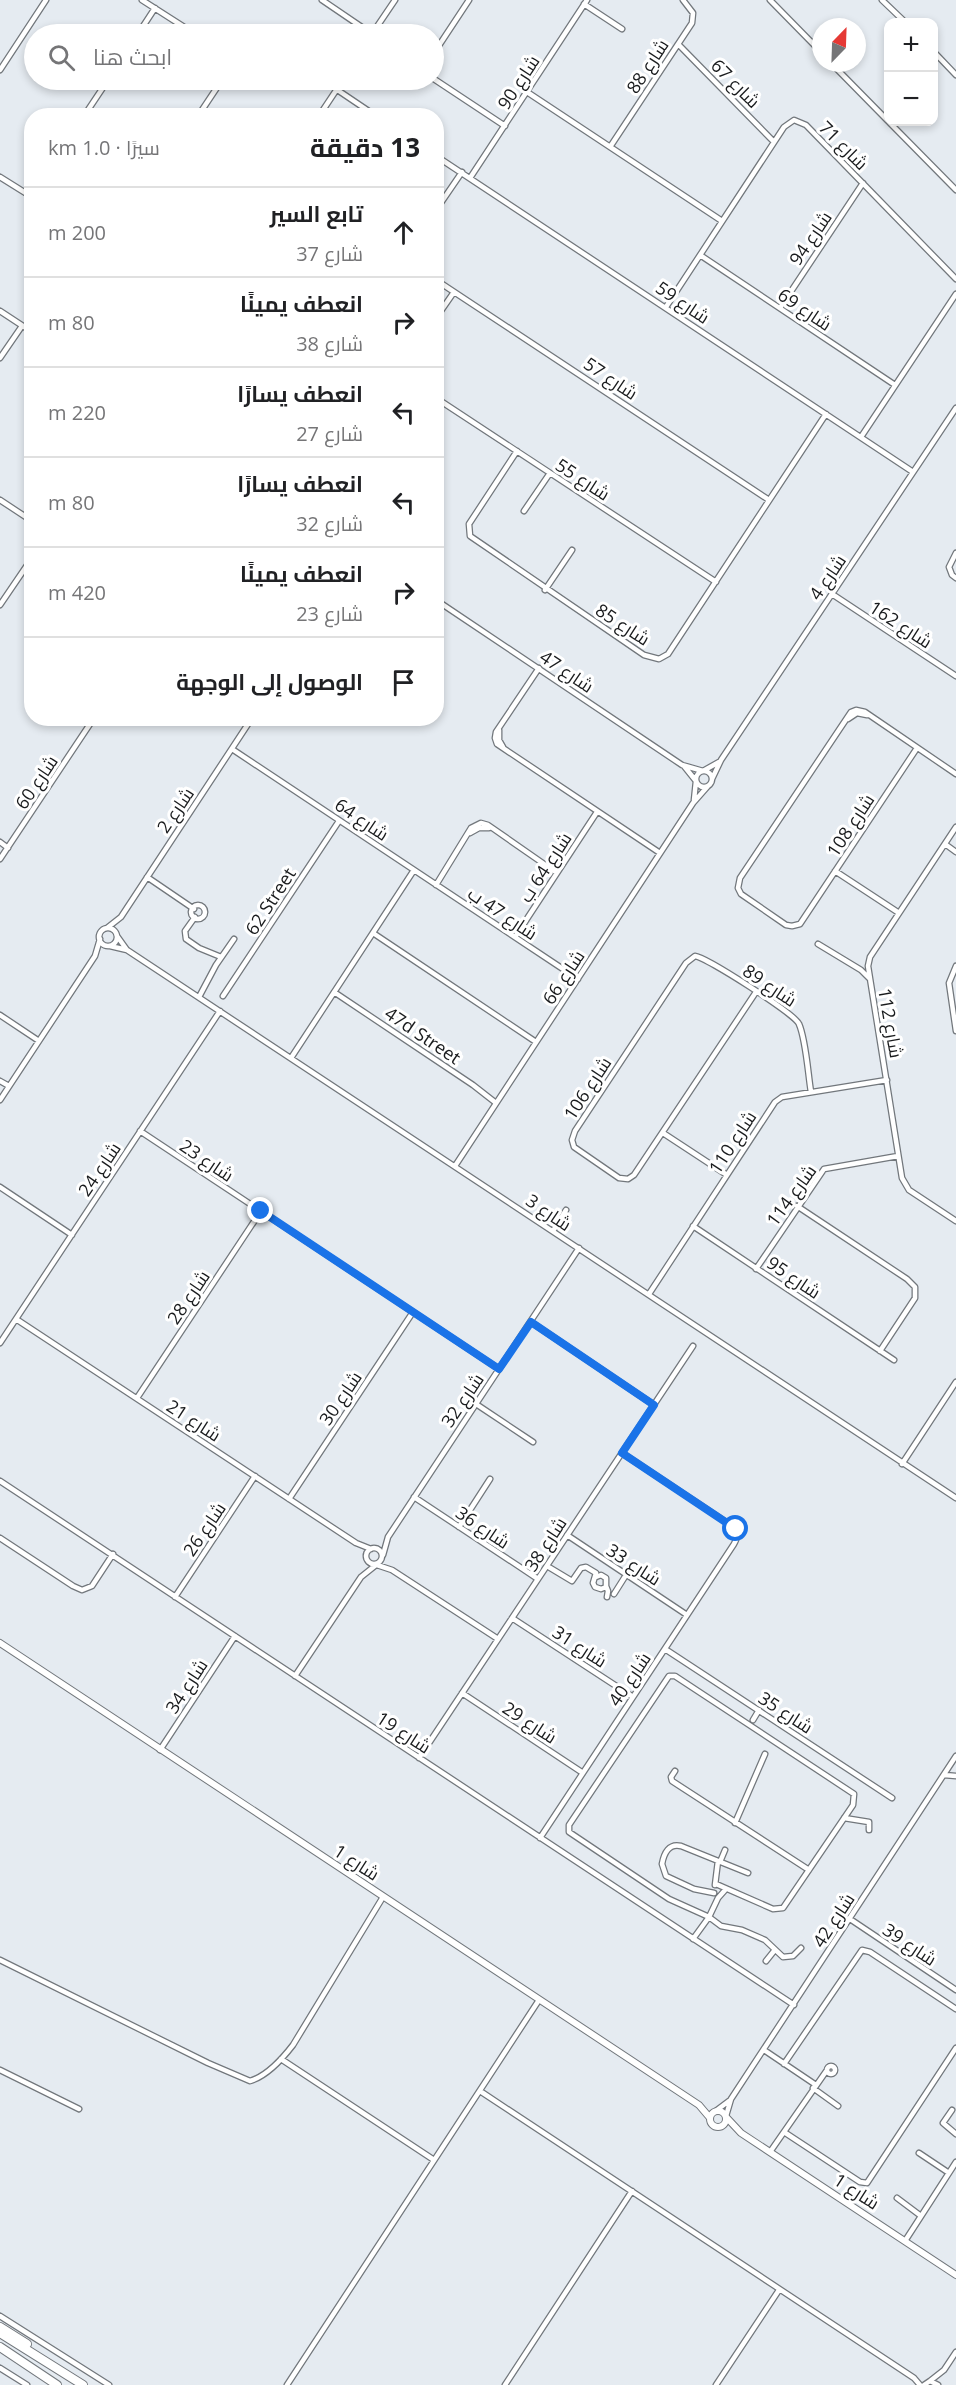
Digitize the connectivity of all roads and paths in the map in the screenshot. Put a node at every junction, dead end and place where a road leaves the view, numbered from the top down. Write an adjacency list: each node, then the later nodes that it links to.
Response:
1 (46, 0): 12 (street)
2 (142, 0): 10 (street)
3 (322, 0): 15 (street)
4 (395, 0): 16 (street)
5 (469, 0): 19 (street)
6 (683, 0): 21 (street, شارع 88)
7 (770, 0): 20 (street)
8 (882, 0): 11 (street)
9 (586, 2): 17 (street); 31 (street, شارع 90)
10 (155, 8): 13 (street); 14 (street)
11 (901, 18)
12 (30, 24)
13 (145, 24)
14 (180, 24)
15 (357, 24)
16 (379, 24)
17 (622, 29)
18 (24, 33): 23 (street)
19 (444, 38)
20 (812, 43)
21 (678, 44): 39 (street, شارع 67); 40 (street, شارع 88)
22 (938, 57): 25 (street)
23 (0, 70)
24 (840, 72): 36 (street)
25 (956, 75)
26 (444, 86): 37 (street)
27 (101, 90): 32 (street)
28 (215, 90): 33 (street)
29 (335, 90): 34 (street)
30 (337, 90): 35 (street)
31 (527, 92): 37 (street, شارع 90); 40 (street)
32 (89, 108)
33 (203, 108)
34 (324, 108)
35 (364, 108)
36 (884, 116)
37 (504, 126): 44 (street, شارع 90)
38 (894, 126): 46 (street)
39 (774, 142): 45 (street, شارع 71); 49 (street, شارع 71)
40 (610, 147): 49 (street)
41 (444, 161): 42 (street, شارع 59)
42 (462, 172): 44 (street, شارع 59); 48 (street)
43 (0, 177): 47 (street)
44 (470, 178): 56 (street, شارع 59)
45 (863, 183): 51 (street, شارع 71); 57 (street, شارع 94)
46 (956, 190)
47 (24, 192)
48 (444, 198)
49 (722, 221): 50 (street, شارع 71)
50 (700, 255): 56 (street, شارع 71); 57 (street, شارع 69)
51 (956, 279)
52 (444, 285): 53 (street, شارع 57)
53 (454, 292): 55 (street); 70 (street, شارع 57)
54 (956, 294): 61 (street)
55 (444, 306)
56 (666, 307): 64 (street, شارع 59)
57 (780, 308): 61 (street, شارع 69)
58 (0, 311): 59 (street)
59 (22, 326): 60 (street)
60 (0, 358)
61 (895, 385): 65 (street)
62 (444, 403): 66 (street, شارع 55)
63 (956, 408): 67 (street, شارع 4)
64 (826, 414): 65 (street, شارع 59); 70 (street, شارع 85)
65 (861, 437): 67 (street, شارع 59)
66 (517, 451): 68 (street, شارع 55); 78 (street, شارع 85)
67 (913, 472): 79 (street, شارع 4)
68 (550, 473): 71 (street); 77 (street, شارع 55)
69 (0, 500): 72 (street)
70 (770, 500): 77 (street, شارع 85)
71 (524, 512)
72 (24, 516)
73 (572, 550): 78 (street)
74 (956, 553): 76 (street)
75 (24, 570): 80 (street)
76 (956, 578)
77 (716, 582): 78 (street, شارع 85)
78 (545, 590)
79 (832, 594): 83 (street, شارع 162); 88 (street, شارع 4)
80 (0, 605)
81 (444, 605): 82 (street, شارع 47)
82 (539, 668): 89 (street, شارع 47); 96 (street)
83 (956, 676)
84 (89, 726): 101 (street, شارع 60)
85 (247, 726): 87 (street, شارع 2)
86 (917, 748): 91 (street); 106 (street, شارع 108); 106 (street, شارع 108)
87 (232, 749): 97 (street, شارع 64); 108 (street, شارع 2)
88 (721, 760): 90 (street, شارع 4); 92 (street, شارع 4)
89 (682, 765): 90 (street, شارع 47); 93 (street, شارع 47)
90 (703, 771): 92 (street); 93 (street)
91 (956, 774)
92 (712, 778): 94 (street)
93 (696, 781): 94 (street); 95 (street, شارع 66)
94 (708, 786): 95 (street, شارع 66)
95 (693, 803): 103 (street, شارع 66)
96 (597, 812): 103 (street); 107 (street, شارع 64 ب)
97 (339, 820): 105 (street, شارع 64); 133 (street, 62 Street)
98 (956, 827): 100 (street)
99 (0, 842): 101 (street)
100 (945, 844): 102 (street); 111 (street)
101 (8, 848): 104 (street, شارع 60)
102 (956, 852)
103 (660, 853): 129 (street, شارع 66)
104 (0, 860)
105 (414, 870): 109 (street, شارع 47 ب); 115 (street)
106 (836, 871): 111 (street)
107 (557, 873): 109 (street); 117 (street, شارع 64 ب)
108 (147, 877): 110 (street); 112 (street, شارع 2)
109 (436, 885): 117 (street, شارع 47 ب)
110 (194, 909): 113 (street); 113 (street)
111 (899, 913): 126 (street)
112 (121, 917): 114 (street, شارع 2); 116 (street, شارع 2)
113 (195, 917): 125 (street)
114 (107, 928): 116 (street); 118 (street)
115 (373, 933): 131 (street); 139 (street)
116 (116, 934): 121 (street); 122 (street, شارع 3)
117 (515, 937): 129 (street, شارع 47 ب)
118 (100, 939): 121 (street); 123 (street)
119 (234, 939): 125 (street)
120 (818, 944): 127 (street)
121 (109, 946): 122 (street, شارع 3); 123 (street)
122 (128, 950): 134 (street, شارع 3)
123 (94, 956): 138 (street)
124 (695, 956): 132 (street, شارع 89); 148 (street, شارع 106)
125 (221, 957): 134 (street)
126 (869, 959): 127 (street); 130 (street, شارع 112)
127 (855, 966): 130 (street)
128 (956, 966): 137 (street)
129 (578, 979): 139 (street, شارع 66)
130 (870, 980): 141 (street, شارع 112)
131 (334, 992): 140 (street); 146 (street, 47d Street)
132 (756, 992): 144 (street, شارع 89); 148 (street, شارع 106)
133 (223, 996)
134 (199, 997): 135 (street, شارع 3)
135 (220, 1011): 140 (street, شارع 3); 147 (street, شارع 24)
136 (0, 1015): 138 (street)
137 (956, 1031)
138 (39, 1041): 143 (street)
139 (536, 1042): 146 (street, شارع 66)
140 (291, 1058): 150 (street, شارع 3)
141 (887, 1080): 144 (street, شارع 110); 149 (street, شارع 112)
142 (0, 1081): 143 (street)
143 (9, 1086): 145 (street)
144 (811, 1092): 151 (street, شارع 110)
145 (0, 1100)
146 (496, 1103): 150 (street, شارع 66)
147 (140, 1131): 155 (street, شارع 23); 159 (street, شارع 24)
148 (663, 1133): 151 (street)
149 (898, 1156): 153 (street, شارع 114); 156 (street, شارع 112)
150 (455, 1166): 158 (street, شارع 3)
151 (727, 1174): 157 (street, شارع 110)
152 (0, 1187): 159 (street)
153 (797, 1206): 161 (street, شارع 114); 168 (street)
154 (566, 1210): 158 (street)
155 (261, 1211): 163 (street, شارع 23); 172 (street, شارع 28)
156 (956, 1221)
157 (693, 1226): 161 (street, شارع 95); 162 (street, شارع 110)
158 (553, 1231): 160 (street, شارع 3)
159 (72, 1235): 164 (street, شارع 24)
160 (579, 1248): 162 (street, شارع 3); 165 (street, شارع 32)
161 (756, 1269): 168 (street, شارع 95)
162 (649, 1294): 177 (street, شارع 3)
163 (413, 1312): 170 (street, شارع 23); 183 (street, شارع 30)
164 (16, 1318): 166 (street, شارع 24); 172 (street, شارع 21)
165 (531, 1322): 170 (street, شارع 32); 174 (street)
166 (0, 1343)
167 (693, 1346): 174 (street, شارع 38)
168 (880, 1351): 169 (street, شارع 95)
169 (894, 1360)
170 (499, 1369): 173 (street, شارع 32)
171 (956, 1382): 177 (street)
172 (137, 1398): 178 (street, شارع 21)
173 (476, 1404): 175 (street); 181 (street, شارع 32)
174 (654, 1405): 176 (street, شارع 38)
175 (533, 1442)
176 (622, 1453): 185 (street, شارع 38); 206 (street, شارع 40)
177 (902, 1464): 182 (street, شارع 3)
178 (255, 1476): 183 (street, شارع 21); 204 (street, شارع 26)
179 (490, 1479): 184 (street)
180 (0, 1481): 190 (street, شارع 19)
181 (414, 1497): 184 (street, شارع 36); 186 (street, شارع 32)
182 (956, 1498)
183 (289, 1499): 188 (street, شارع 21)
184 (459, 1527): 201 (street, شارع 36)
185 (567, 1536): 194 (street, شارع 33); 195 (street, شارع 38)
186 (388, 1537): 189 (street, شارع 32); 191 (street, شارع 32)
187 (0, 1538): 190 (street)
188 (356, 1543): 189 (street, شارع 21); 192 (street, شارع 21)
189 (373, 1548): 191 (street); 192 (street)
190 (112, 1554): 204 (street, شارع 19)
191 (383, 1555): 193 (street); 196 (street)
192 (366, 1558): 193 (street); 199 (street)
193 (376, 1565): 196 (street); 199 (street)
194 (612, 1565): 197 (street, شارع 33); 198 (street)
195 (547, 1566): 200 (street); 201 (street, شارع 38)
196 (392, 1570): 209 (street)
197 (626, 1575): 203 (street); 206 (street, شارع 33)
198 (604, 1576): 200 (street); 202 (street)
199 (361, 1577): 212 (street)
200 (596, 1577): 202 (street)
201 (538, 1580): 207 (street, شارع 38)
202 (606, 1586): 205 (street)
203 (614, 1594)
204 (175, 1597): 208 (street, شارع 19)
205 (607, 1597)
206 (687, 1615): 211 (street, شارع 40)
207 (512, 1618): 209 (street, شارع 38); 214 (street, شارع 31)
208 (235, 1636): 212 (street, شارع 19); 217 (street, شارع 34)
209 (498, 1639): 213 (street, شارع 38)
210 (0, 1643): 217 (street, شارع 1)
211 (665, 1649): 214 (street, شارع 40); 215 (street, شارع 35)
212 (295, 1676): 219 (street, شارع 19)
213 (462, 1693): 219 (street, شارع 38); 223 (street, شارع 29)
214 (633, 1697): 223 (street, شارع 40)
215 (759, 1710): 216 (street); 226 (street, شارع 35)
216 (751, 1722): 227 (street); 240 (street)
217 (160, 1750): 238 (street, شارع 1)
218 (765, 1754): 228 (street)
219 (419, 1758): 230 (street, شارع 19)
220 (955, 1758): 221 (street); 224 (street, شارع 42)
221 (956, 1767)
222 (675, 1771): 228 (street)
223 (583, 1773): 230 (street, شارع 40)
224 (944, 1775): 225 (street); 241 (street, شارع 42)
225 (956, 1776)
226 (891, 1798)
227 (844, 1818): 229 (street); 233 (street)
228 (735, 1822): 233 (street)
229 (869, 1830)
230 (540, 1838): 242 (street, شارع 19)
231 (725, 1850): 232 (street)
232 (719, 1861): 234 (street); 235 (street); 237 (street)
233 (809, 1870): 236 (street)
234 (748, 1874)
235 (716, 1884): 236 (street); 237 (street)
236 (726, 1889): 239 (street)
237 (714, 1893): 239 (street)
238 (383, 1897): 248 (street, شارع 1); 253 (street)
239 (716, 1900): 240 (street)
240 (709, 1917): 242 (street); 244 (street)
241 (850, 1919): 247 (street, شارع 39); 249 (street, شارع 42)
242 (693, 1939): 249 (street, شارع 19)
243 (801, 1948): 244 (street)
244 (774, 1951): 246 (street)
245 (0, 1959): 253 (street)
246 (766, 1961)
247 (956, 1990)
248 (540, 2000): 258 (street); 260 (street, شارع 1)
249 (794, 2005): 252 (street, شارع 42)
250 (956, 2009): 254 (street)
251 (956, 2048): 268 (street)
252 (764, 2050): 254 (street); 259 (street, شارع 42)
253 (281, 2059): 273 (street)
254 (784, 2064): 257 (street)
255 (0, 2070): 262 (street)
256 (827, 2070): 257 (street)
257 (814, 2087): 261 (street); 268 (street)
258 (480, 2091): 273 (street); 276 (street)
259 (731, 2099): 263 (street, شارع 42); 265 (street, شارع 42)
260 (699, 2105): 263 (street, شارع 1); 266 (street, شارع 1)
261 (838, 2106)
262 (78, 2109)
263 (716, 2110): 265 (street); 266 (street)
264 (952, 2110): 270 (street)
265 (727, 2117): 267 (street); 269 (street, شارع 1)
266 (710, 2118): 267 (street)
267 (722, 2126): 269 (street, شارع 1)
268 (784, 2132): 271 (street)
269 (741, 2133): 271 (street, شارع 1)
270 (956, 2134)
271 (770, 2152): 279 (street, شارع 1)
272 (920, 2153): 275 (street)
273 (435, 2160): 296 (street)
274 (956, 2162): 275 (street)
275 (949, 2173): 278 (street)
276 (632, 2191): 281 (street); 297 (street)
277 (897, 2198): 278 (street)
278 (921, 2216): 279 (street)
279 (905, 2241): 280 (street, شارع 1)
280 (956, 2275)
281 (779, 2290): 290 (street); 298 (street)
282 (0, 2316): 295 (street)
283 (0, 2326): 287 (highway)
284 (0, 2333): 287 (highway)
285 (2, 2350): 293 (highway)
286 (956, 2352): 289 (street)
287 (43, 2359): 294 (highway)
288 (0, 2368): 292 (street)
289 (944, 2370): 291 (street); 300 (street)
290 (914, 2378): 291 (street); 299 (street)
291 (930, 2381): 299 (street); 300 (street)
292 (27, 2385)
293 (57, 2385)
294 (83, 2385)
295 (109, 2385)
296 (287, 2385)
297 (505, 2385)
298 (716, 2385)
299 (922, 2385)
300 (939, 2385)

